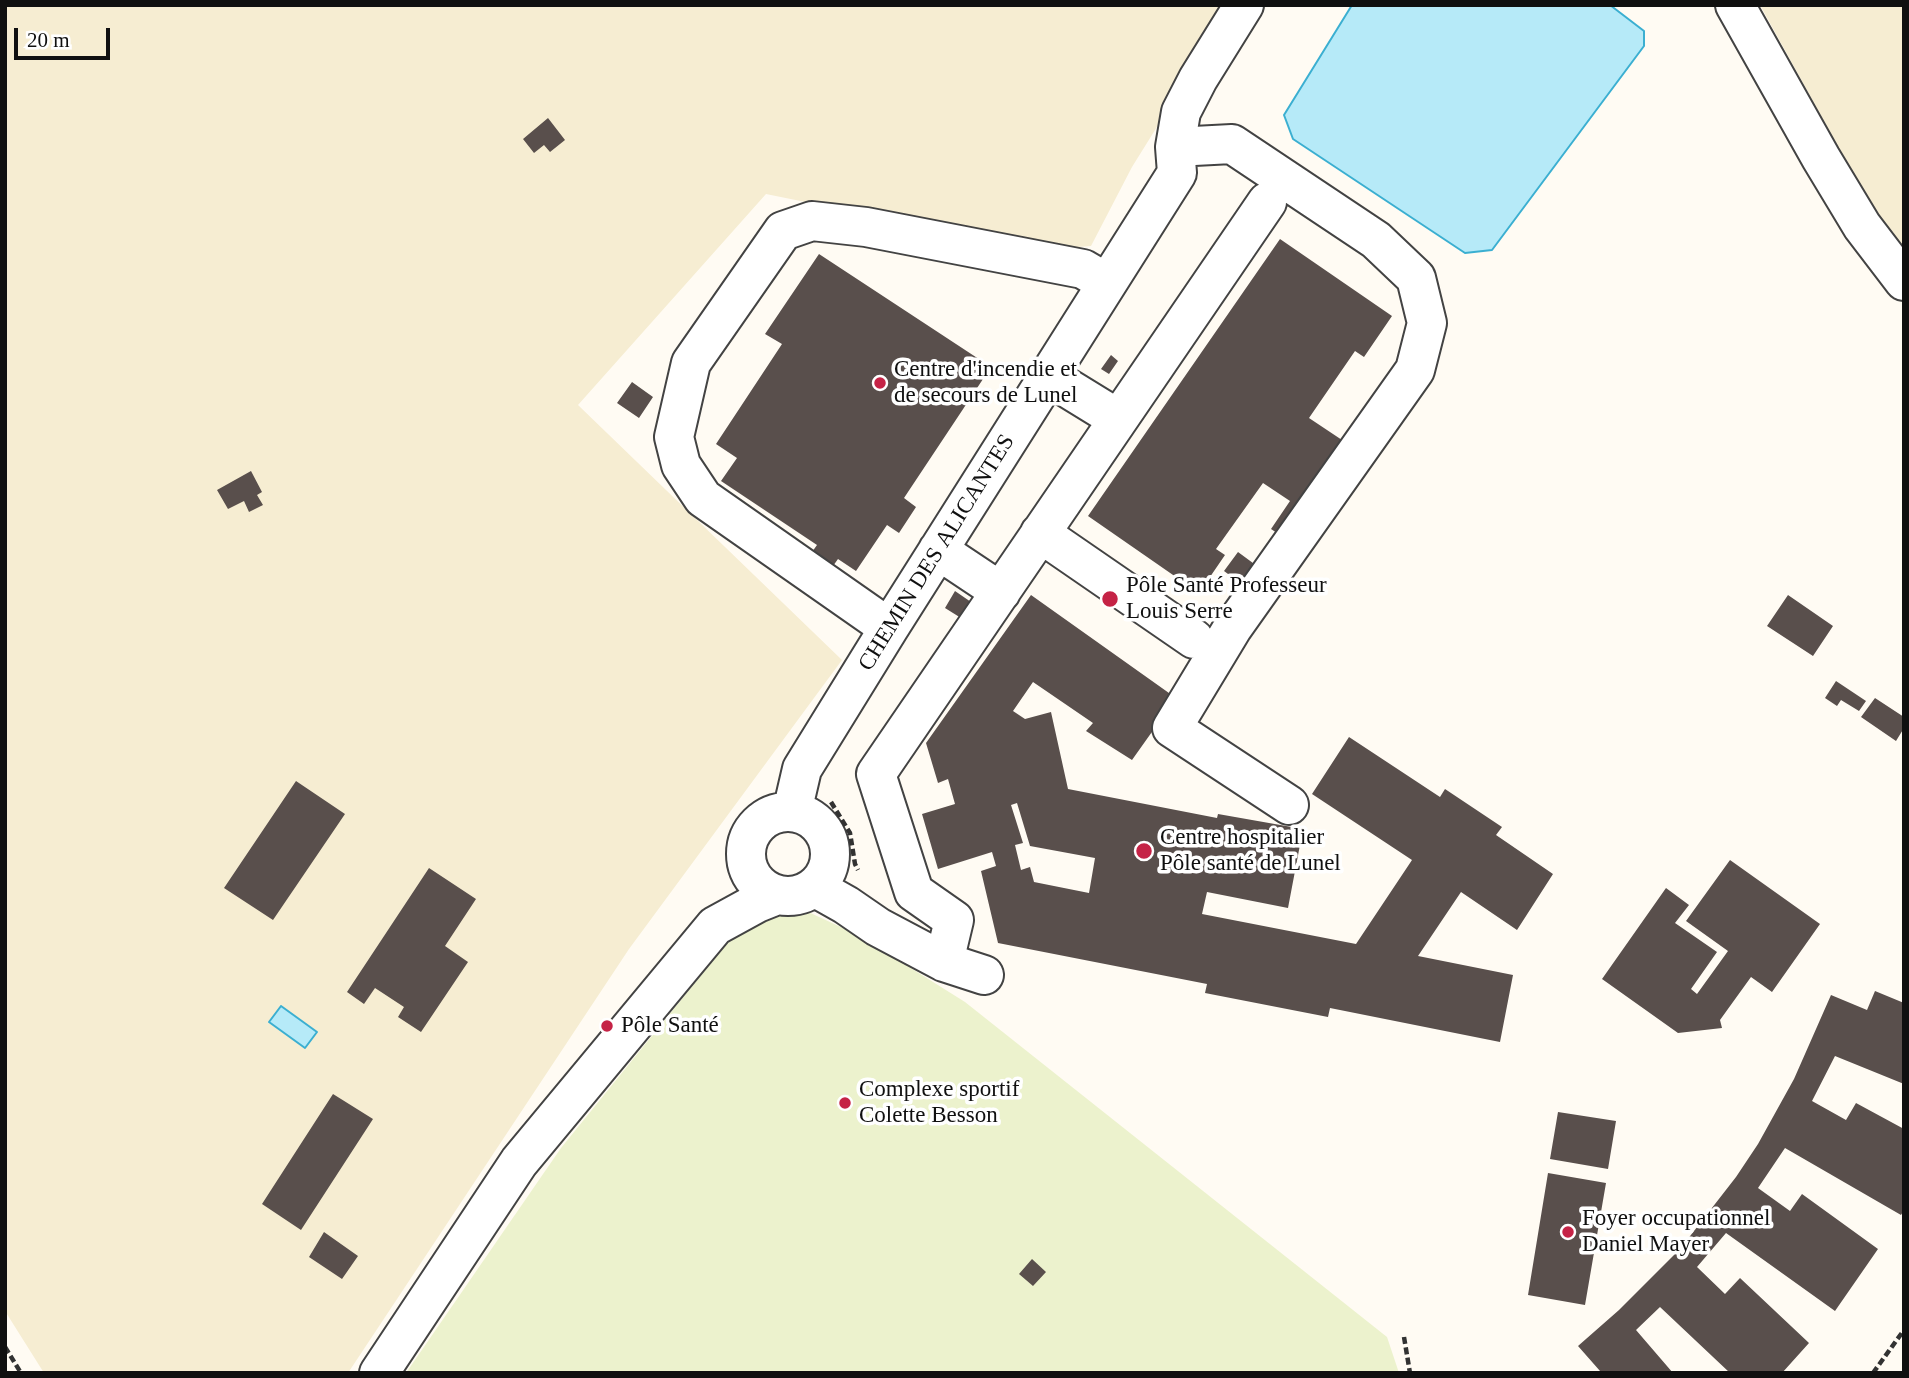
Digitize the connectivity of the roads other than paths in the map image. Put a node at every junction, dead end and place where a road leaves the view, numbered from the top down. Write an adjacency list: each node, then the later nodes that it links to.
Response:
1 (1244, 5): 3 (street, CHEMIN DES ALICANTES)
2 (1735, 5): 5 (street)
3 (1175, 147): 6 (street, CHEMIN DES ALICANTES); 14 (street)
4 (1267, 202): 8 (street)
5 (1904, 281)
6 (1107, 283): 7 (street, CHEMIN DES ALICANTES); 12 (street)
7 (1048, 376): 8 (street); 10 (street, CHEMIN DES ALICANTES)
8 (1118, 419): 9 (street)
9 (1040, 533): 11 (street); 13 (street)
10 (938, 550): 11 (street); 12 (street, CHEMIN DES ALICANTES)
11 (1001, 592): 20 (street)
12 (889, 628): 15 (street, CHEMIN DES ALICANTES)
13 (1194, 639)
14 (1289, 805)
15 (792, 812): 16 (street); 17 (street)
16 (748, 869): 18 (street); 19 (street)
17 (814, 887): 18 (street); 20 (street)
18 (777, 895): 19 (street)
19 (715, 926): 22 (street)
20 (944, 962): 21 (street)
21 (984, 975)
22 (379, 1373)

